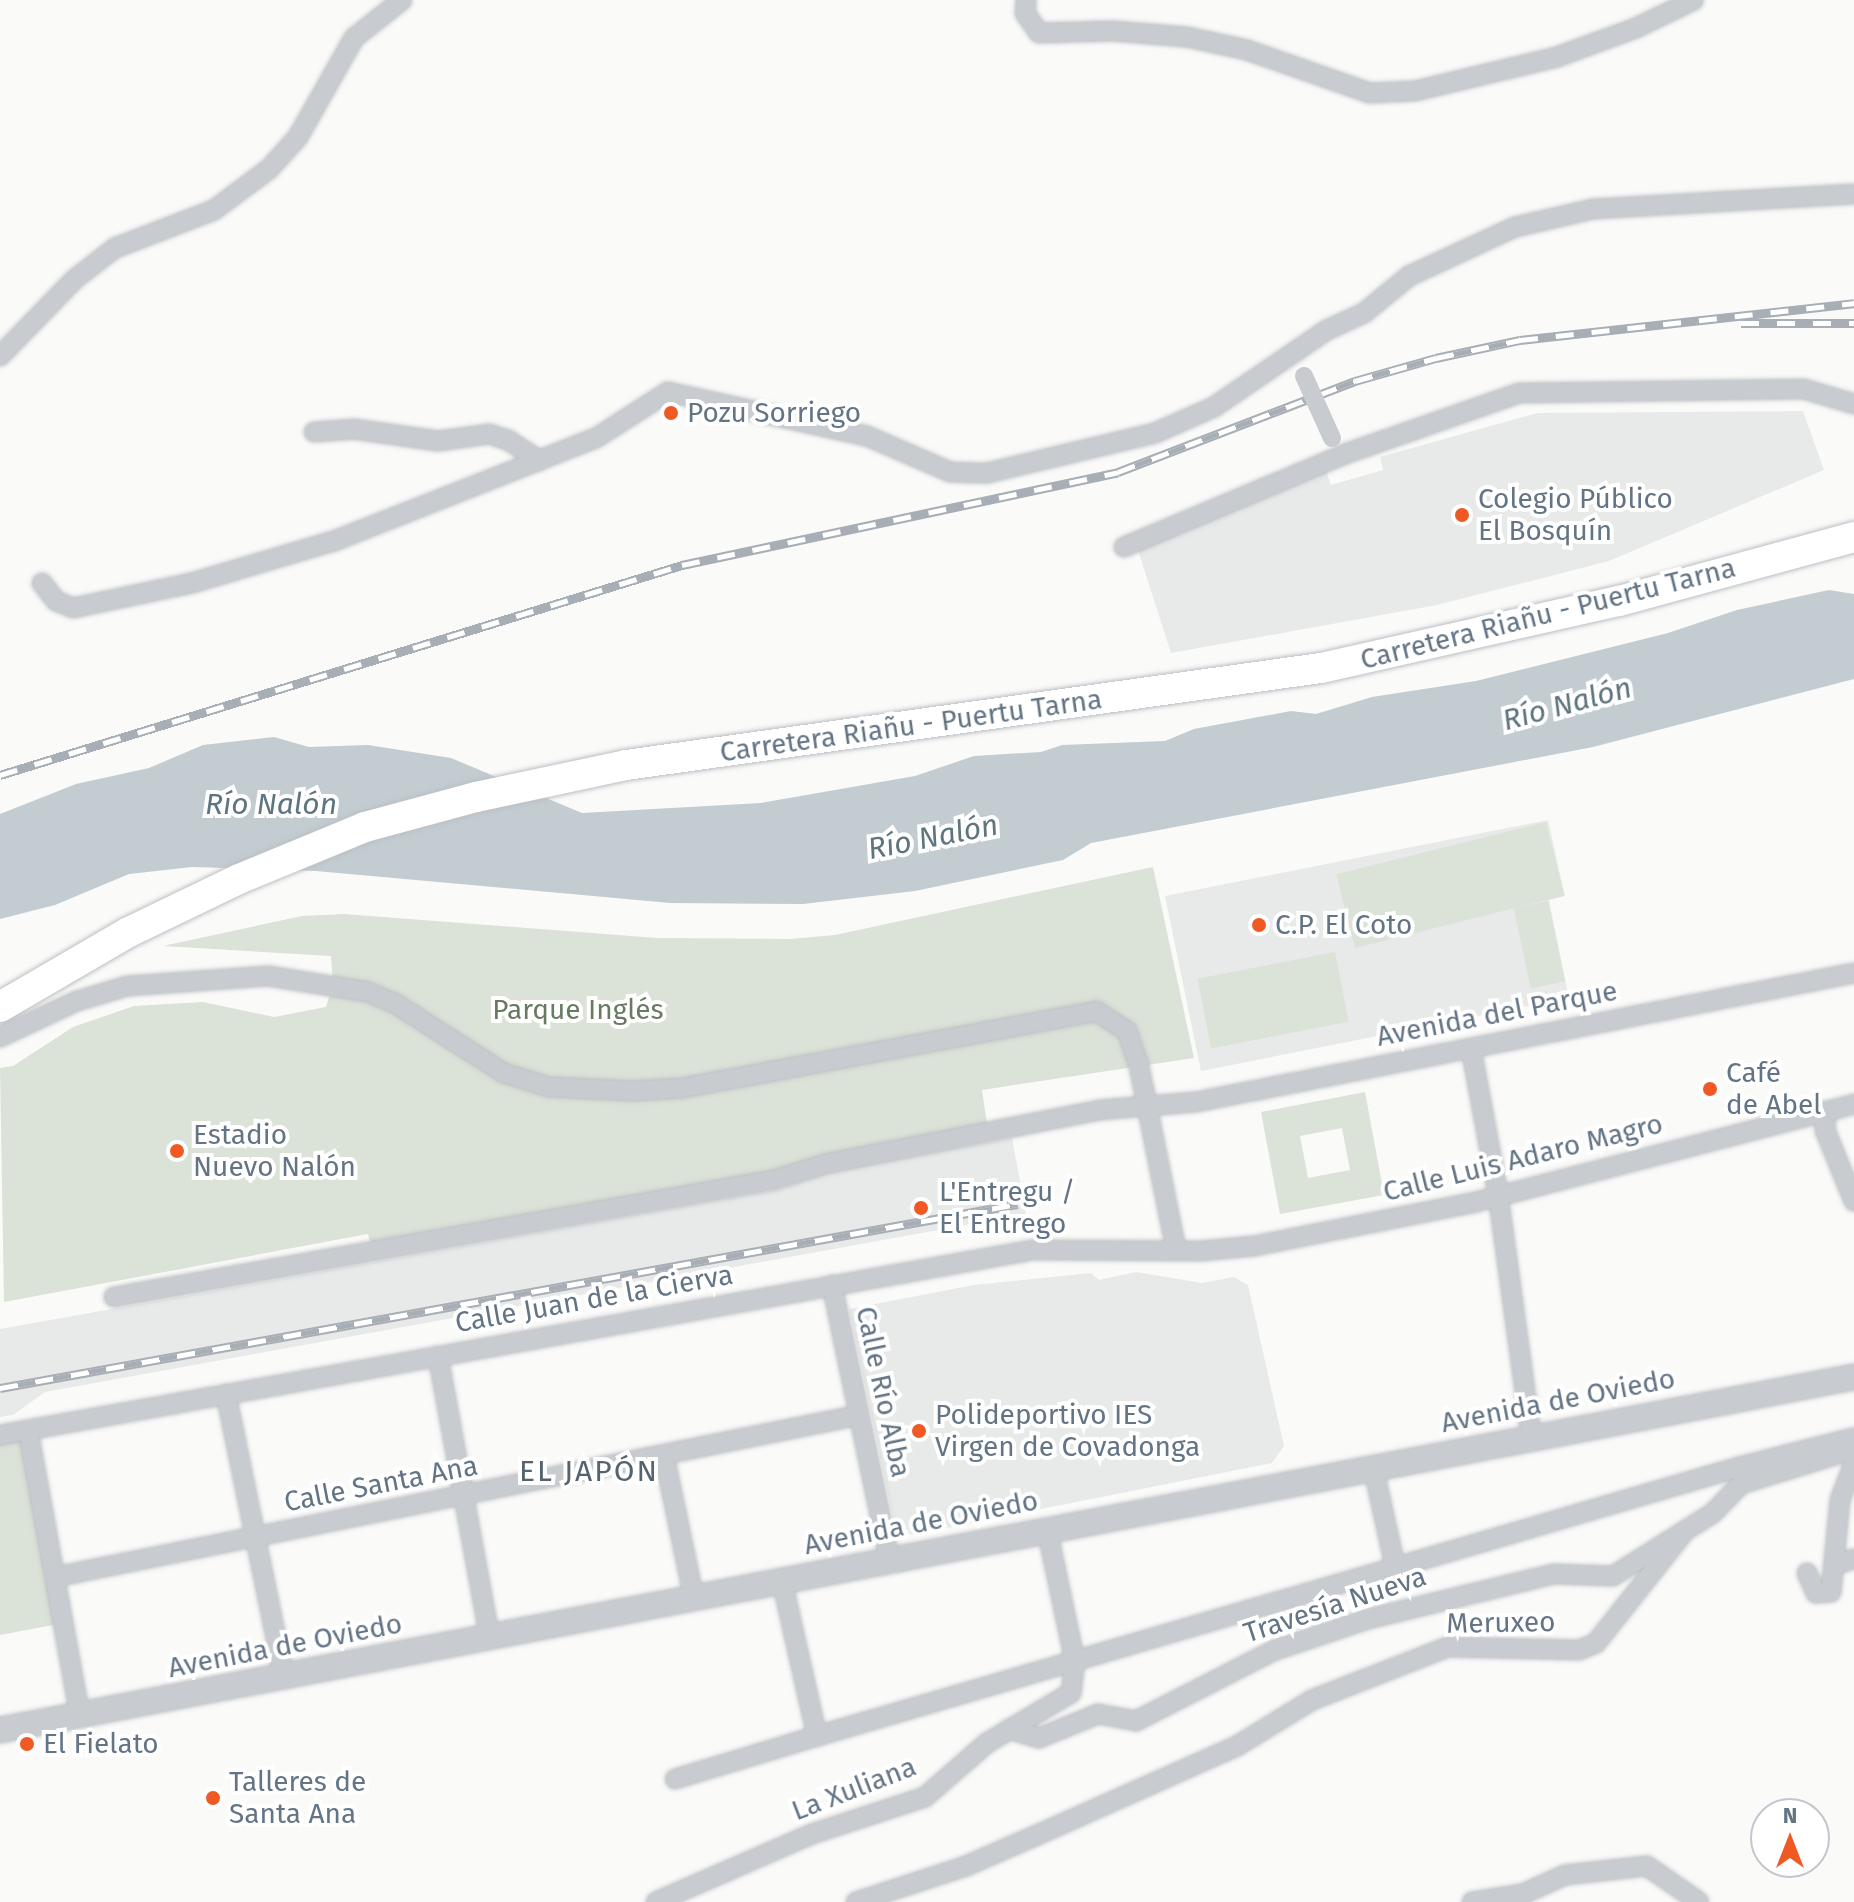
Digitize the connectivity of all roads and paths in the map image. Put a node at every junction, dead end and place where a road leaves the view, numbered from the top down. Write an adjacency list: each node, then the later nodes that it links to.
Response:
1 (402, 0): 5 (street)
2 (1026, 0): 3 (street)
3 (1694, 0)
4 (1854, 194): 6 (street)
5 (0, 356)
6 (1294, 356): 9 (street, bridge); 10 (street)
7 (1854, 404): 9 (street)
8 (314, 432): 10 (street)
9 (1345, 454): 12 (street)
10 (540, 461): 13 (street)
11 (1854, 537): 15 (main road, Carretera Riañu - Puertu Tarna)
12 (1124, 547)
13 (42, 583)
14 (1854, 973): 17 (street, Avenida del Parque)
15 (0, 1007)
16 (0, 1037): 19 (street)
17 (1471, 1048): 19 (street, Avenida del Parque); 21 (street)
18 (1854, 1104): 20 (street, Calle Luis Adaro Magro)
19 (1151, 1106): 23 (street); 26 (street, Avenida del Parque)
20 (1826, 1111): 21 (street, Calle Luis Adaro Magro); 22 (street)
21 (1498, 1194): 24 (street, Calle Luis Adaro Magro); 33 (street)
22 (1854, 1201)
23 (1176, 1250): 24 (street, Calle Juan de la Cierva); 25 (street, Calle Juan de la Cierva)
24 (1201, 1251)
25 (832, 1285): 27 (street, Calle Juan de la Cierva); 30 (street, Calle Río Alba)
26 (114, 1297)
27 (438, 1356): 29 (street, Calle Juan de la Cierva); 39 (street)
28 (1854, 1377): 33 (street, Avenida de Oviedo)
29 (226, 1394): 31 (street, Calle Juan de la Cierva); 42 (street)
30 (859, 1415): 36 (street, Calle Santa Ana); 43 (street, Calle Río Alba)
31 (28, 1430): 32 (street, Calle Juan de la Cierva); 48 (street)
32 (0, 1435)
33 (1531, 1436): 38 (street, Avenida de Oviedo)
34 (1854, 1438): 46 (street)
35 (1854, 1449): 41 (street)
36 (664, 1455): 39 (street, Calle Santa Ana); 50 (street)
37 (1854, 1464): 45 (street)
38 (1373, 1466): 40 (street, Avenida de Oviedo); 46 (street)
39 (463, 1496): 42 (street, Calle Santa Ana); 51 (street)
40 (1047, 1529): 43 (street, Avenida de Oviedo); 52 (street)
41 (1684, 1532): 55 (street, Travesía Nueva); 61 (street, Meruxeo)
42 (255, 1537): 48 (street, Calle Santa Ana); 53 (street)
43 (889, 1558): 49 (street, Avenida de Oviedo)
44 (1854, 1559): 45 (street)
45 (1834, 1565): 47 (street)
46 (1395, 1566): 52 (street)
47 (1807, 1573)
48 (55, 1577): 54 (street)
49 (782, 1581): 50 (street, Avenida de Oviedo); 57 (street)
50 (694, 1598): 51 (street, Avenida de Oviedo)
51 (489, 1635): 53 (street, Avenida de Oviedo)
52 (1075, 1662): 55 (street, La Xuliana); 57 (street)
53 (284, 1677): 54 (street, Avenida de Oviedo)
54 (80, 1717): 56 (street, Avenida de Oviedo)
55 (1009, 1729): 60 (street, La Xuliana)
56 (0, 1730)
57 (817, 1736): 58 (street)
58 (675, 1779)
59 (1695, 1901): 62 (street)
60 (656, 1902)
61 (856, 1902)
62 (1472, 1902)

